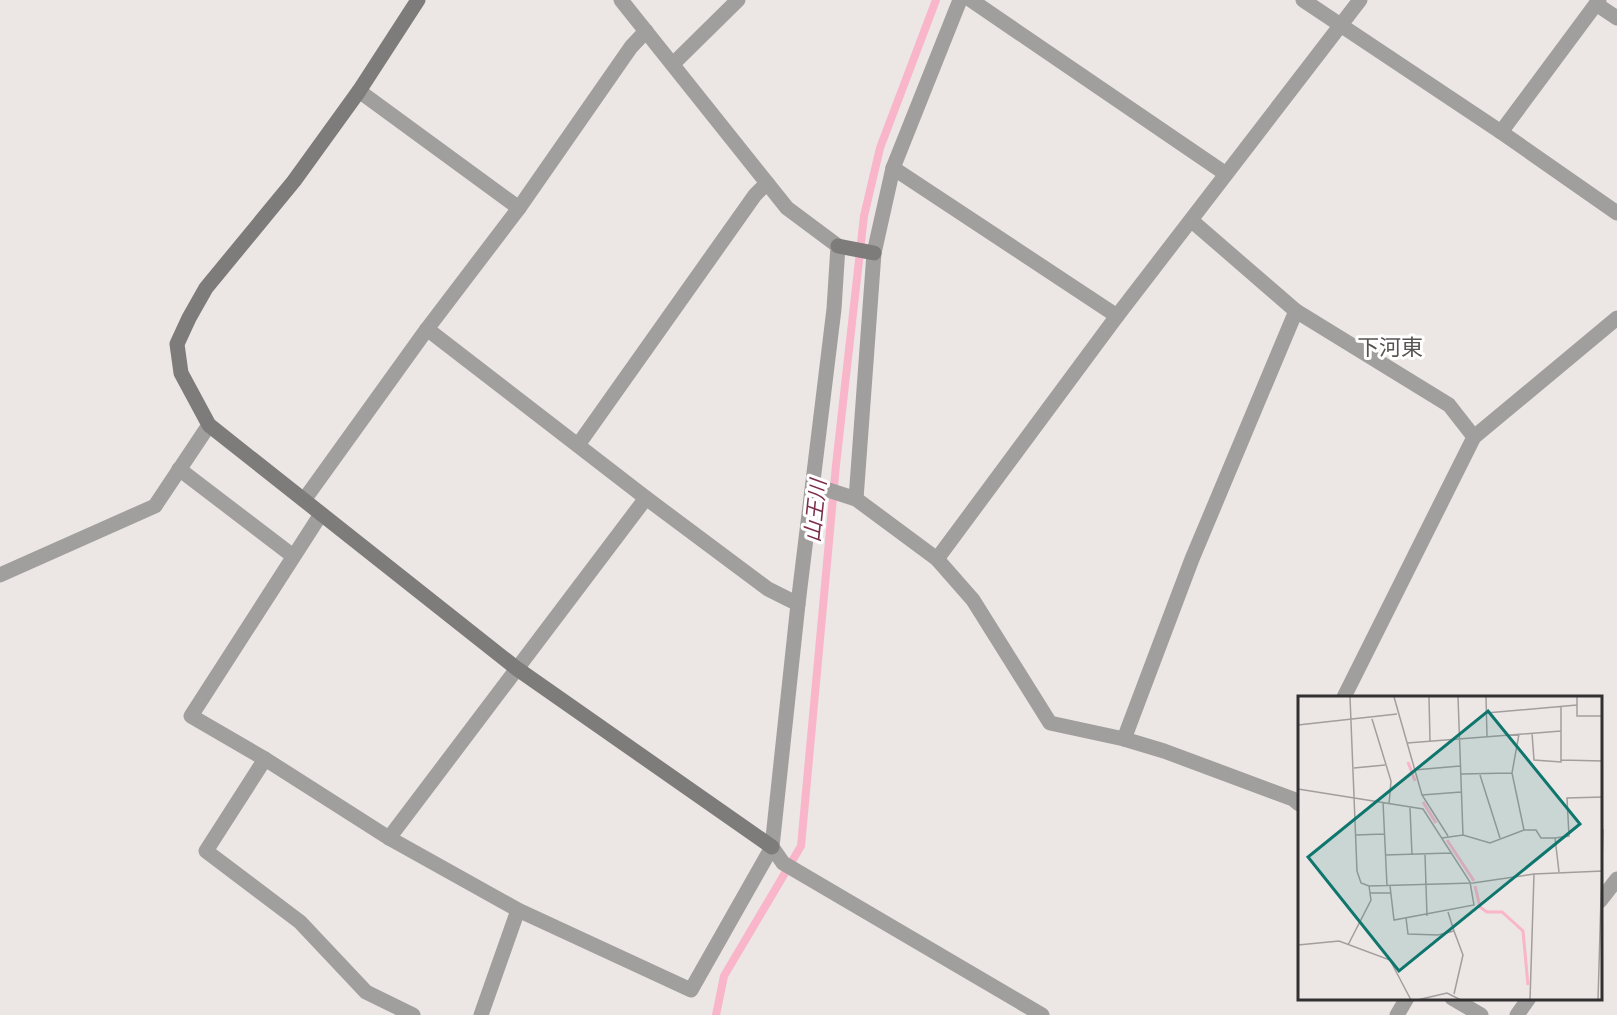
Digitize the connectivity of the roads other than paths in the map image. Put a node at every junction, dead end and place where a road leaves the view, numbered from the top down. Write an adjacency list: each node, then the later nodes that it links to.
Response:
1 (418, 0): 13 (street)
2 (621, 0): 11 (street)
3 (738, 0): 12 (street)
4 (960, 0): 15 (street)
5 (971, 0): 16 (street)
6 (1303, 0): 10 (street)
7 (1360, 0): 10 (street)
8 (1597, 2): 9 (street); 14 (street)
9 (1617, 18)
10 (1340, 25): 14 (street); 16 (street)
11 (646, 31): 12 (street); 18 (street)
12 (673, 64): 17 (street)
13 (359, 91): 18 (street); 27 (street)
14 (1501, 132): 19 (street)
15 (893, 168): 22 (street); 24 (street)
16 (1226, 174): 20 (street)
17 (767, 183): 21 (street); 29 (street)
18 (519, 208): 26 (street)
19 (1617, 213)
20 (1192, 221): 23 (street); 24 (street)
21 (840, 246): 22 (street); 31 (street)
22 (873, 253): 33 (street)
23 (1296, 311): 28 (street); 42 (street)
24 (1117, 316): 37 (street)
25 (1617, 318): 28 (street)
26 (427, 329): 29 (street); 34 (street)
27 (209, 425): 30 (street); 34 (street)
28 (1474, 437): 41 (street)
29 (578, 445): 32 (street)
30 (179, 469): 36 (street); 38 (street)
31 (818, 486): 33 (street); 39 (street)
32 (646, 498): 39 (street); 40 (street)
33 (850, 498): 37 (street)
34 (303, 500): 35 (street)
35 (321, 514): 36 (street); 40 (street)
36 (293, 556): 43 (street)
37 (937, 559): 42 (street)
38 (0, 575)
39 (798, 604): 46 (street)
40 (516, 668): 45 (street); 46 (street)
41 (1344, 696)
42 (1124, 739): 44 (street)
43 (265, 759): 45 (street); 53 (street)
44 (1297, 796)
45 (389, 838): 49 (street)
46 (772, 847): 49 (street); 55 (street)
47 (1617, 879): 48 (street)
48 (1602, 898)
49 (518, 910): 54 (street)
50 (1406, 1000): 56 (street)
51 (1454, 1000): 57 (street)
52 (1528, 1000): 58 (street)
53 (413, 1015)
54 (481, 1015)
55 (1042, 1015)
56 (1397, 1015)
57 (1481, 1015)
58 (1517, 1015)

